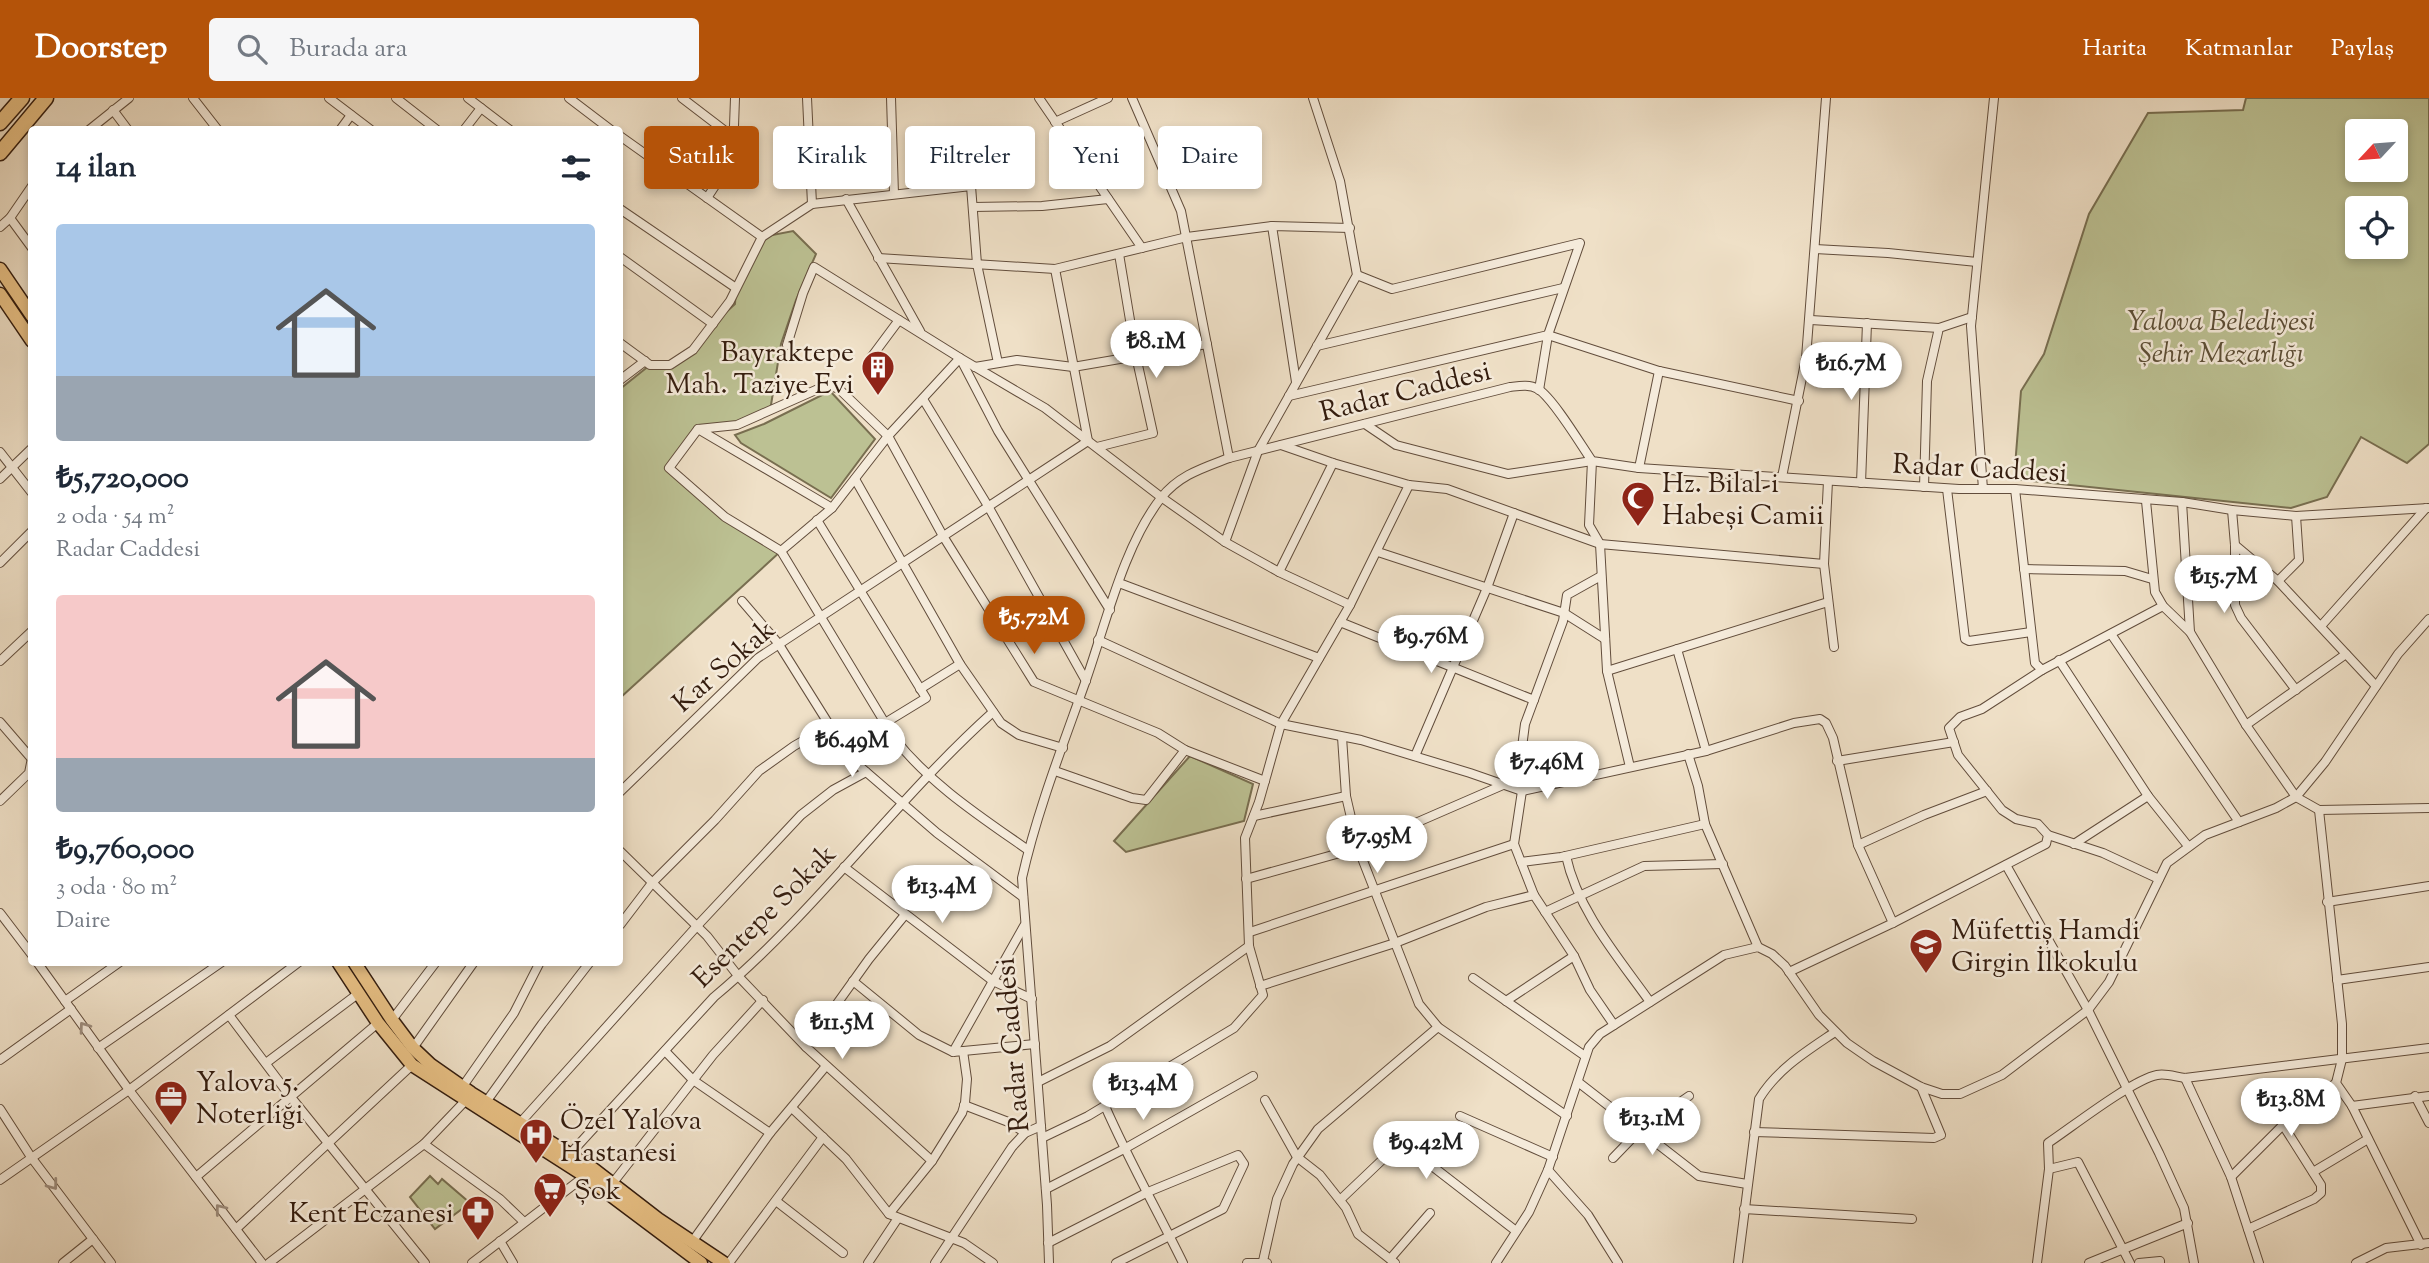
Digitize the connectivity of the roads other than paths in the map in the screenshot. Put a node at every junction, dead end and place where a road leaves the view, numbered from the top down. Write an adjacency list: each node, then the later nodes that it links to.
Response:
1 (22, 98): 23 (highway)
2 (46, 98): 36 (highway)
3 (129, 98): 20 (street)
4 (193, 98): 26 (street)
5 (330, 98): 21 (street)
6 (396, 98): 29 (street)
7 (468, 98): 19 (street)
8 (569, 98): 32 (street)
9 (682, 98): 33 (street)
10 (735, 98): 34 (street)
11 (807, 98): 43 (street)
12 (891, 98): 39 (street)
13 (1039, 98): 22 (street)
14 (1108, 98): 22 (street)
15 (1132, 98): 51 (street)
16 (1313, 98): 49 (street)
17 (1826, 98): 54 (street)
18 (1994, 98): 58 (street)
19 (481, 108): 30 (street); 31 (street)
20 (113, 110): 24 (street); 25 (street)
21 (351, 115): 27 (street); 28 (street)
22 (1055, 122): 42 (street)
23 (0, 123)
24 (94, 126)
25 (125, 126)
26 (215, 126)
27 (343, 126)
28 (366, 126)
29 (432, 126)
30 (467, 126)
31 (505, 126)
32 (606, 126)
33 (719, 126)
34 (734, 126)
35 (623, 138): 40 (street)
36 (0, 153)
37 (713, 189): 40 (street)
38 (28, 192): 46 (street)
39 (894, 194): 41 (street); 44 (street)
40 (707, 198): 50 (street)
41 (846, 199): 43 (street); 56 (street)
42 (1108, 199): 44 (street); 53 (street)
43 (812, 204): 50 (street)
44 (973, 207): 59 (street)
45 (623, 211): 63 (street)
46 (10, 219): 48 (street); 52 (street)
47 (1272, 226): 49 (street); 51 (street); 89 (street)
48 (0, 227)
49 (1350, 228): 62 (street)
50 (762, 237): 63 (street)
51 (1186, 237): 53 (street); 76 (street)
52 (28, 243)
53 (1142, 248): 55 (street)
54 (1815, 249): 58 (street); 69 (street)
55 (1119, 254): 61 (street); 80 (street)
56 (878, 258): 59 (street); 73 (street)
57 (623, 259): 71 (street)
58 (1977, 262): 67 (street)
59 (977, 264): 61 (street); 84 (street)
60 (0, 269): 66 (main road)
61 (1055, 269): 85 (street)
62 (1357, 275): 64 (street); 79 (street)
63 (736, 288): 71 (street)
64 (1563, 288): 75 (street); 79 (street)
65 (0, 294): 74 (main road)
66 (28, 309)
67 (1972, 317): 72 (street); 118 (street)
68 (899, 320): 73 (street); 78 (street); 83 (street)
69 (1811, 320): 70 (street); 93 (street)
70 (1867, 323): 72 (street); 113 (street)
71 (713, 324): 82 (street)
72 (1939, 328): 115 (street)
73 (921, 332): 81 (street)
74 (28, 335)
75 (1548, 335): 87 (street); 90 (street); 91 (street)
76 (1207, 344): 80 (street); 103 (street)
77 (623, 345): 82 (street)
78 (787, 345)
79 (1317, 346): 89 (street)
80 (1136, 356): 85 (street); 99 (street)
81 (960, 359): 86 (street); 92 (street); 111 (street)
82 (645, 361): 88 (street)
83 (867, 363)
84 (998, 363): 85 (street); 86 (street)
85 (1073, 366): 97 (street)
86 (974, 367): 97 (street)
87 (1659, 371): 93 (street); 107 (street)
88 (623, 378)
89 (1296, 383): 91 (street)
90 (1539, 390): 94 (street, Radar Caddesi); 104 (street)
91 (1289, 396): 100 (street)
92 (923, 399): 96 (street); 123 (street)
93 (1799, 401): 108 (street)
94 (1365, 424): 98 (street, Radar Caddesi); 104 (street, Radar Caddesi)
95 (698, 429): 96 (street); 124 (street); 135 (street)
96 (888, 436): 110 (street); 131 (street)
97 (1088, 441): 99 (street); 111 (street, Kar Sokak)
98 (1282, 445): 100 (street, Radar Caddesi); 105 (street)
99 (1097, 447): 120 (street)
100 (1258, 451): 103 (street, Radar Caddesi); 132 (street)
101 (0, 452): 106 (street)
102 (28, 452): 106 (street)
103 (1229, 458): 120 (street, Radar Caddesi)
104 (1592, 461): 107 (street, Radar Caddesi); 133 (street)
105 (1333, 463): 114 (street); 141 (street)
106 (12, 467): 109 (street); 116 (street)
107 (1639, 468): 108 (street, Radar Caddesi)
108 (1782, 477): 112 (street, Radar Caddesi)
109 (0, 479)
110 (855, 480): 124 (street); 138 (street)
111 (1028, 480): 123 (street, Kar Sokak); 152 (street)
112 (1828, 481): 113 (street, Radar Caddesi); 139 (street)
113 (1861, 483): 115 (street, Radar Caddesi)
114 (1409, 485): 127 (street); 136 (street)
115 (1924, 487): 117 (street, Radar Caddesi)
116 (28, 488)
117 (1947, 489): 118 (street, Radar Caddesi); 158 (street)
118 (1983, 489): 119 (street, Radar Caddesi)
119 (2015, 489): 121 (street, Radar Caddesi); 140 (street)
120 (1161, 497): 132 (street); 145 (street, Radar Caddesi)
121 (2146, 500): 122 (street, Radar Caddesi); 143 (street)
122 (2182, 502): 126 (street, Radar Caddesi); 159 (street)
123 (988, 506): 131 (street, Kar Sokak); 175 (street)
124 (832, 508): 129 (street)
125 (2427, 508): 128 (street, Radar Caddesi); 157 (street)
126 (2232, 510): 128 (street, Radar Caddesi); 134 (street)
127 (1514, 513): 133 (street); 146 (street)
128 (2296, 516): 144 (street)
129 (817, 520): 135 (street); 147 (street)
130 (28, 535): 137 (street)
131 (943, 536): 138 (street, Kar Sokak); 179 (street)
132 (1225, 542): 141 (street)
133 (1600, 544): 139 (street); 142 (street)
134 (2235, 545): 144 (street); 178 (street)
135 (781, 551): 154 (street)
136 (1378, 552): 146 (street); 150 (street)
137 (0, 563)
138 (903, 564): 147 (street, Kar Sokak); 171 (street)
139 (1824, 564): 149 (street)
140 (2024, 569): 143 (street); 158 (street)
141 (1279, 572): 150 (street)
142 (1601, 576): 153 (street); 162 (street)
143 (2152, 579): 151 (street)
144 (2278, 581): 157 (street)
145 (1119, 583): 152 (street, Radar Caddesi); 168 (street)
146 (1487, 588): 153 (street); 172 (street)
147 (861, 590): 154 (street, Kar Sokak); 177 (street)
148 (742, 601): 164 (street)
149 (1828, 602): 165 (street); 166 (street)
150 (1350, 605): 156 (street)
151 (2163, 606): 159 (street); 160 (street)
152 (1110, 611): 163 (street, Radar Caddesi)
153 (1564, 614): 162 (street); 180 (street)
154 (820, 617): 164 (street, Kar Sokak); 183 (street)
155 (2429, 619): 176 (street)
156 (1340, 622): 168 (street); 172 (street)
157 (2321, 626): 167 (street)
158 (2031, 632): 173 (street)
159 (2190, 632): 185 (street)
160 (2111, 634): 169 (street); 214 (street)
161 (28, 635): 170 (street)
162 (1605, 639): 174 (street)
163 (1098, 640): 175 (street, Radar Caddesi); 184 (street)
164 (778, 643): 186 (street); 203 (street, Kar Sokak)
165 (1834, 647)
166 (1677, 649): 174 (street); 191 (street)
167 (2346, 654): 176 (street); 178 (street)
168 (1319, 658): 184 (street)
169 (2059, 660): 173 (street); 207 (street)
170 (0, 661)
171 (960, 664): 177 (street); 181 (street)
172 (1453, 668): 180 (street); 194 (street)
173 (2042, 670): 188 (street)
174 (1607, 671): 196 (street)
175 (1086, 681): 179 (street, Radar Caddesi)
176 (2376, 686): 208 (street)
177 (920, 688): 183 (street)
178 (2296, 690): 185 (street)
179 (1077, 700): 189 (street, Radar Caddesi); 190 (street)
180 (1534, 700): 205 (street)
181 (993, 712): 189 (street); 200 (street, Esentepe Sokak)
182 (0, 722): 193 (street)
183 (885, 723): 200 (street)
184 (1281, 724): 187 (street); 201 (street)
185 (2246, 725): 208 (street)
186 (829, 726): 198 (street); 231 (street)
187 (1342, 737): 194 (street); 206 (street)
188 (1954, 742): 195 (street); 204 (street)
189 (1063, 748): 197 (street, Radar Caddesi)
190 (1185, 750): 197 (street); 201 (street)
191 (1706, 751): 192 (street); 195 (street)
192 (1688, 754): 196 (street); 215 (street)
193 (28, 755)
194 (1415, 756): 202 (street)
195 (1837, 761): 219 (street)
196 (1630, 767): 205 (street)
197 (1055, 771): 222 (street, Radar Caddesi)
198 (866, 772): 210 (street); 243 (street)
199 (28, 774): 209 (street)
200 (928, 774): 210 (street, Esentepe Sokak); 222 (street)
201 (1265, 781): 213 (street)
202 (1503, 785): 205 (street); 221 (street)
203 (623, 789)
204 (1987, 791): 216 (street); 219 (street)
205 (1522, 792): 217 (street)
206 (1346, 796): 213 (street); 221 (street)
207 (2148, 796): 218 (street); 220 (street)
208 (2296, 797): 212 (street); 214 (street)
209 (0, 801)
210 (902, 804): 228 (street, Esentepe Sokak); 236 (street)
211 (2429, 808): 212 (street)
212 (2319, 810): 237 (street)
213 (1254, 816): 229 (street)
214 (2239, 822): 220 (street)
215 (1705, 824): 224 (street); 226 (street)
216 (2048, 835): 218 (street); 227 (street)
217 (1514, 844): 225 (street); 233 (street)
218 (2074, 844): 230 (street)
219 (1858, 845): 242 (street)
220 (2188, 846): 230 (street)
221 (1358, 848): 229 (street); 233 (street)
222 (1028, 850): 236 (street, Radar Caddesi)
223 (623, 854): 231 (street)
224 (1566, 856): 225 (street); 235 (street)
225 (1521, 862): 234 (street)
226 (1723, 864): 235 (street); 248 (street)
227 (2006, 865): 242 (street); 276 (street)
228 (844, 867): 240 (street); 263 (street, Esentepe Sokak)
229 (1246, 879): 245 (street)
230 (2159, 879): 276 (street)
231 (652, 883): 241 (street); 243 (street)
232 (2429, 886): 237 (street)
233 (1375, 891): 245 (street); 246 (street)
234 (1534, 895): 238 (street); 246 (street)
235 (1579, 895): 238 (street); 274 (street)
236 (1023, 897): 244 (street, Radar Caddesi)
237 (2327, 902): 265 (street)
238 (1545, 912): 250 (street)
239 (0, 913): 249 (street)
240 (904, 916): 266 (street); 267 (street)
241 (623, 921)
242 (1893, 923): 262 (street)
243 (697, 926): 263 (street); 319 (street)
244 (1024, 926): 267 (street); 270 (street, Radar Caddesi)
245 (1250, 932): 247 (street)
246 (1395, 943): 268 (street); 281 (street)
247 (1250, 947): 268 (street); 299 (street)
248 (1758, 947): 262 (street); 274 (street)
249 (28, 948)
250 (1574, 956): 273 (street); 280 (street)
251 (40, 966): 272 (street)
252 (114, 966): 272 (street)
253 (216, 966): 285 (street)
254 (294, 966): 277 (street)
255 (341, 966): 269 (main road)
256 (357, 966): 278 (main road)
257 (433, 966): 278 (street)
258 (471, 966): 286 (street)
259 (538, 966): 305 (street)
260 (587, 966): 311 (street)
261 (2429, 967): 265 (street)
262 (1789, 972): 282 (street)
263 (739, 976): 271 (street); 288 (street, Esentepe Sokak)
264 (1473, 978): 273 (street)
265 (2337, 980): 291 (street)
266 (853, 981): 284 (street); 289 (street)
267 (993, 981): 270 (street); 289 (street)
268 (1260, 986): 313 (street)
269 (359, 993): 279 (main road); 293 (street)
270 (1032, 999): 283 (street, Radar Caddesi)
271 (763, 1000): 284 (street); 298 (street)
272 (65, 1001): 275 (street)
273 (1506, 1001): 290 (street)
274 (1650, 1002): 280 (street)
275 (71, 1009): 285 (street, one-way to 275); 292 (street)
276 (2088, 1010): 302 (street); 304 (street)
277 (229, 1015): 293 (street); 303 (street)
278 (392, 1020): 286 (main road)
279 (377, 1023): 294 (main road); 306 (street)
280 (1614, 1025): 290 (street)
281 (1438, 1027): 318 (street); 335 (street)
282 (1835, 1032): 302 (street); 324 (street)
283 (1035, 1044): 289 (street); 299 (street, Radar Caddesi)
284 (806, 1047): 295 (street)
285 (98, 1048): 303 (street)
286 (413, 1048): 305 (main road)
287 (2429, 1048): 291 (street)
288 (665, 1051): 298 (street); 333 (street, Esentepe Sokak)
289 (958, 1051): 312 (street)
290 (1586, 1056): 300 (street)
291 (2342, 1059): 297 (street); 301 (street)
292 (0, 1060)
293 (266, 1063): 306 (street)
294 (412, 1065): 305 (main road); 330 (street)
295 (826, 1066): 315 (street); 338 (street)
296 (1253, 1076): 332 (street)
297 (2185, 1078): 304 (street); 344 (street)
298 (693, 1080): 325 (street); 346 (street)
299 (1038, 1082): 322 (street, Radar Caddesi)
300 (1578, 1082): 318 (street); 323 (street)
301 (2336, 1083): 314 (street); 321 (street)
302 (1921, 1087): 324 (street)
303 (129, 1090): 334 (street); 343 (street)
304 (2127, 1090): 339 (street); 359 (street)
305 (467, 1093): 311 (main road); 331 (street); 342 (main road)
306 (290, 1096): 330 (street); 343 (street)
307 (1689, 1096): 323 (street)
308 (2415, 1096): 309 (street); 314 (street); 320 (street)
309 (2429, 1096)
310 (1265, 1100): 335 (street)
311 (486, 1102): 319 (main road)
312 (964, 1105): 326 (street); 338 (street)
313 (1105, 1105): 328 (street); 332 (street)
314 (2352, 1106): 329 (street)
315 (792, 1108): 325 (street); 327 (street)
316 (0, 1109): 334 (street)
317 (1460, 1116): 336 (street)
318 (1567, 1116): 336 (street)
319 (520, 1123): 333 (main road)
320 (2429, 1123)
321 (2283, 1125): 341 (street); 344 (street)
322 (1041, 1126): 326 (street); 328 (street, Radar Caddesi)
323 (1640, 1130): 337 (street); 347 (street)
324 (1754, 1132): 347 (street)
325 (770, 1133): 367 (street)
326 (1025, 1133): 364 (street)
327 (823, 1138): 352 (street); 355 (street)
328 (1042, 1138): 349 (street, Radar Caddesi)
329 (2368, 1139): 341 (street); 369 (street)
330 (329, 1142): 348 (street); 360 (street)
331 (424, 1144): 348 (street); 358 (street)
332 (1124, 1149): 349 (street); 350 (street)
333 (570, 1154): 346 (main road)
334 (32, 1157): 345 (street); 365 (street, one-way to 365)
335 (1297, 1157): 351 (street); 373 (street)
336 (1553, 1157): 340 (street)
337 (1613, 1158)
338 (932, 1161): 355 (street)
339 (2049, 1169): 370 (street); 393 (street)
340 (1548, 1170): 362 (street); 391 (street)
341 (2313, 1172): 361 (street)
342 (585, 1176): 358 (street); 381 (main road)
343 (196, 1177): 360 (street, one-way to 343)
344 (2231, 1177): 361 (street)
345 (0, 1180)
346 (612, 1184): 367 (main road)
347 (1747, 1184): 353 (street)
348 (366, 1189): 377 (street); 378 (street)
349 (1046, 1189): 368 (street, Radar Caddesi)
350 (1148, 1192): 363 (street); 363 (street); 368 (street)
351 (1340, 1200): 362 (street); 372 (street)
352 (776, 1201): 371 (street); 382 (street)
353 (1744, 1209): 357 (street); 392 (street)
354 (1430, 1213): 372 (street)
355 (889, 1214): 356 (street)
356 (898, 1218): 364 (street); 383 (street)
357 (1912, 1219)
358 (524, 1222): 366 (street)
359 (2188, 1223): 370 (street); 398 (street)
360 (236, 1229): 376 (street)
361 (2248, 1229): 399 (street)
362 (1516, 1231): 390 (street)
363 (1170, 1236): 387 (street); 388 (street)
364 (951, 1238): 384 (street); 385 (street)
365 (93, 1239): 374 (street); 375 (street)
366 (500, 1241): 379 (street); 380 (street)
367 (692, 1241): 382 (main road)
368 (1048, 1243): 386 (street, Radar Caddesi)
369 (2425, 1244): 400 (street)
370 (2123, 1249): 394 (street); 395 (street)
371 (843, 1253)
372 (1393, 1261)
373 (1265, 1262): 389 (street)
374 (63, 1263)
375 (111, 1263)
376 (262, 1263)
377 (269, 1263)
378 (425, 1263)
379 (472, 1263)
380 (513, 1263)
381 (701, 1263)
382 (726, 1263)
383 (868, 1263)
384 (934, 1263)
385 (993, 1263)
386 (1049, 1263)
387 (1116, 1263)
388 (1183, 1263)
389 (1247, 1263)
390 (1496, 1263)
391 (1618, 1263)
392 (1738, 1263)
393 (2037, 1263)
394 (2089, 1263)
395 (2130, 1263)
396 (2139, 1263): 397 (street)
397 (2160, 1263)
398 (2194, 1263)
399 (2259, 1263)
400 (2356, 1263)

